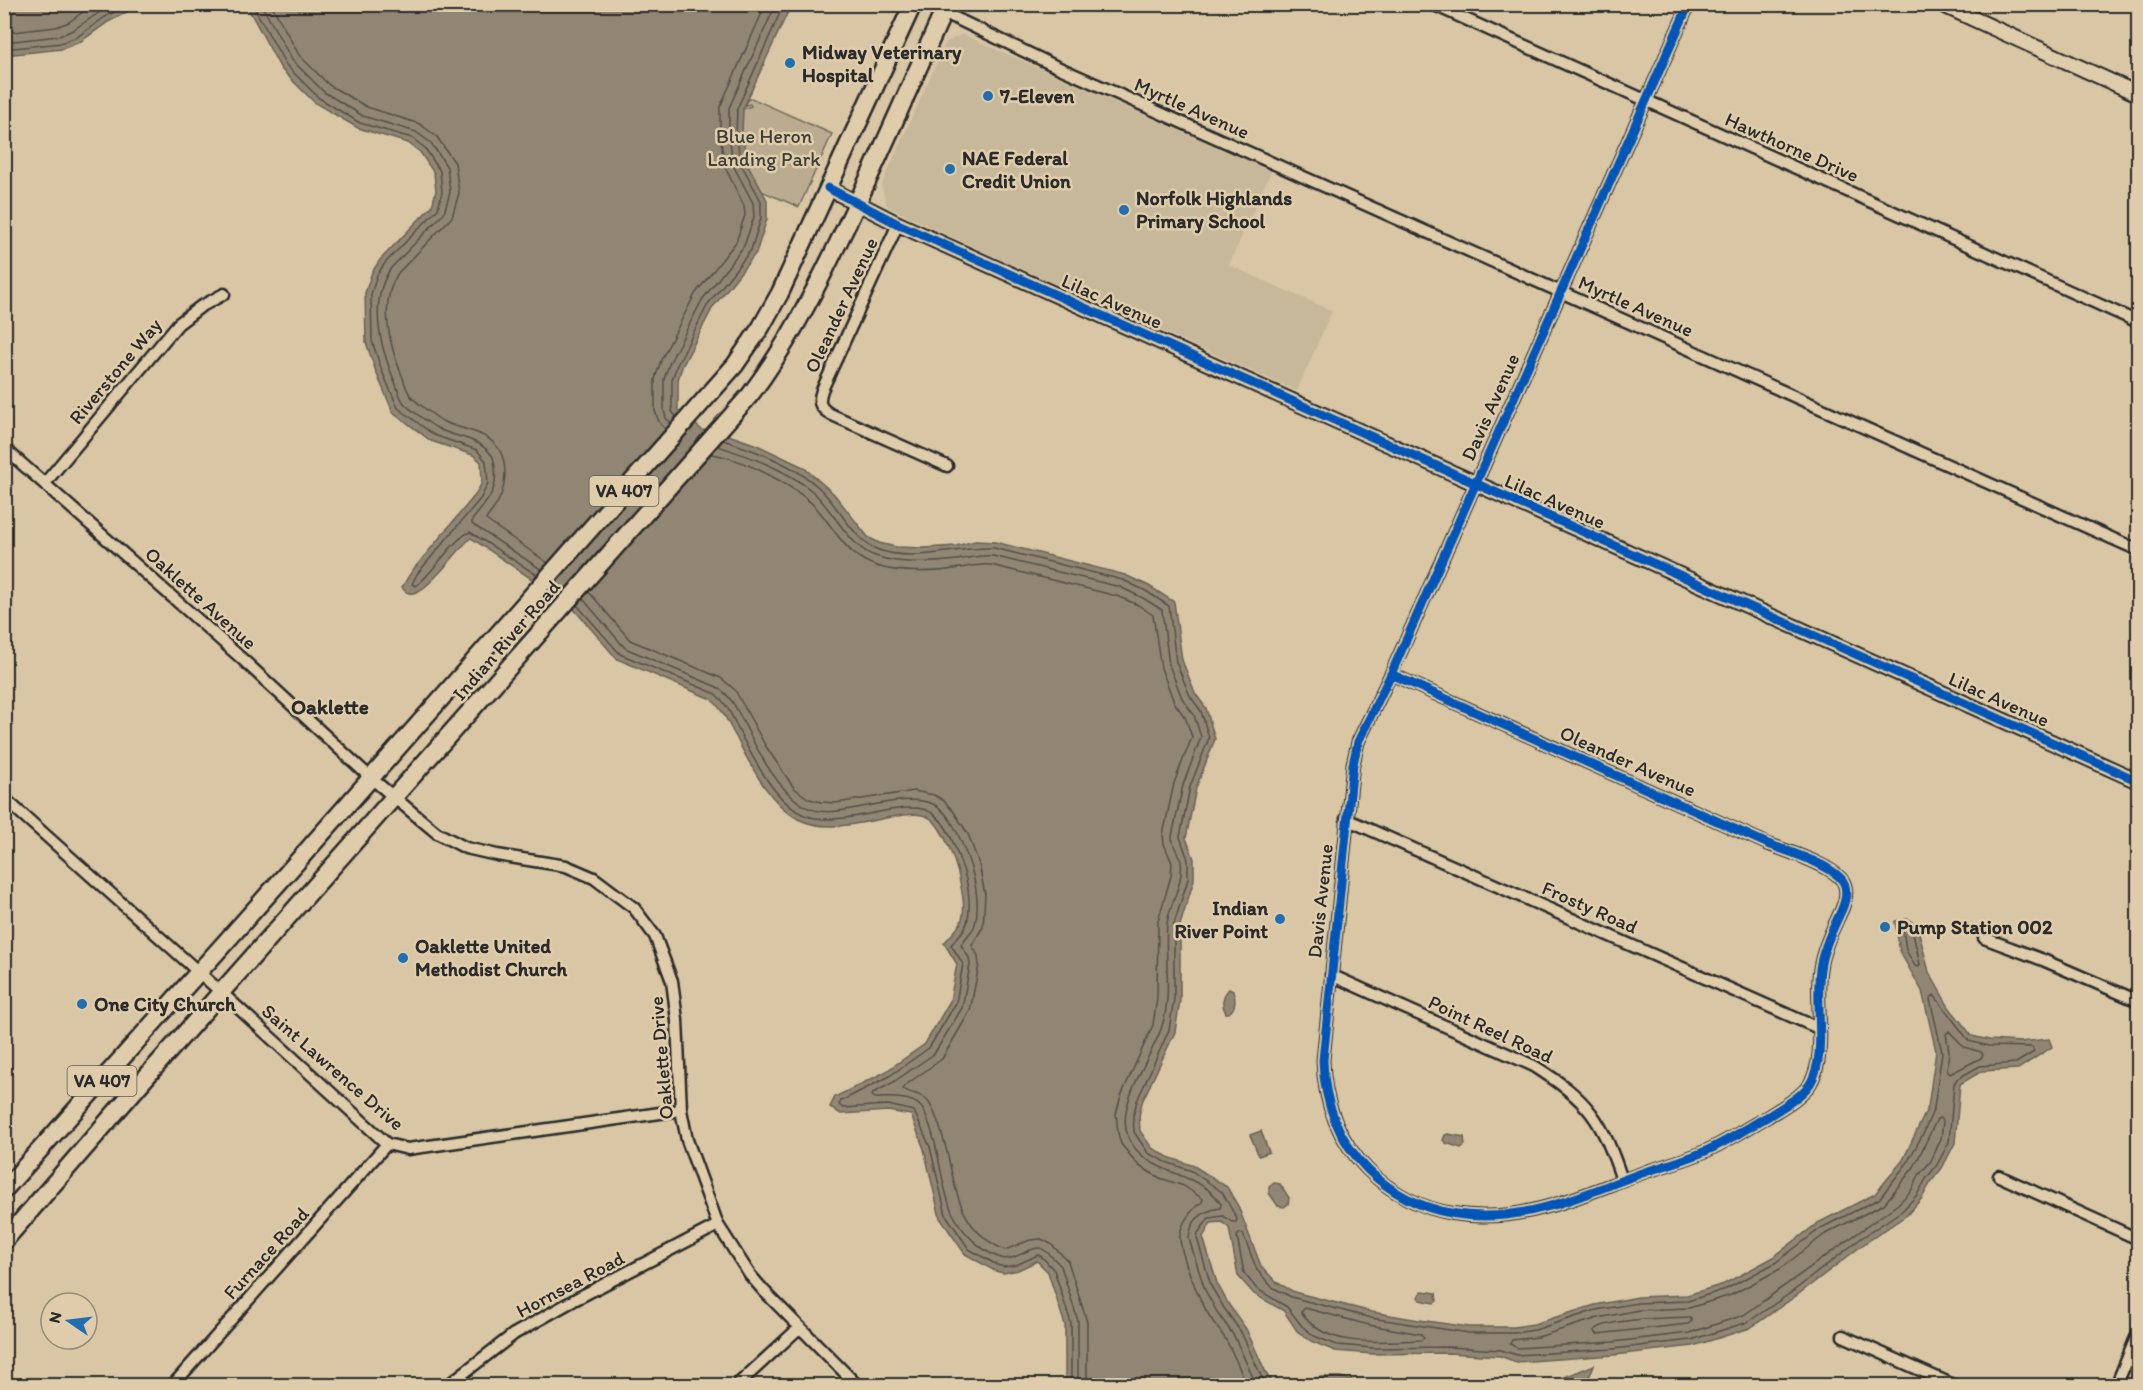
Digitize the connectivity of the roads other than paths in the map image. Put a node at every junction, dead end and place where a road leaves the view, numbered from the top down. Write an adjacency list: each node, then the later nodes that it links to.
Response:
1 (913, 4): 9 (main road, Indian River Road / VA 407)
2 (926, 4): 6 (street, Myrtle Avenue)
3 (1432, 4): 8 (street, Hawthorne Drive)
4 (1689, 4): 8 (street, Davis Avenue)
5 (1941, 4): 7 (street)
6 (945, 9): 10 (main road, Indian River Road / VA 407); 12 (street, Myrtle Avenue)
7 (2139, 94)
8 (1646, 101): 12 (street, Davis Avenue); 14 (street, Hawthorne Drive)
9 (828, 188): 10 (street, Lilac Avenue); 21 (main road, Indian River Road / VA 407)
10 (858, 203): 11 (street, Lilac Avenue); 24 (main road, Indian River Road / VA 407)
11 (898, 224): 16 (street, Oleander Avenue); 18 (street, Lilac Avenue)
12 (1561, 292): 18 (street, Davis Avenue); 19 (street, Myrtle Avenue)
13 (224, 294): 17 (street, Riverstone Way)
14 (2139, 322)
15 (4, 448): 17 (street, Oaklette Avenue)
16 (946, 466)
17 (45, 483): 21 (street, Oaklette Avenue)
18 (1475, 484): 20 (street, Davis Avenue); 22 (street, Lilac Avenue)
19 (2139, 550)
20 (1391, 674): 25 (street, Davis Avenue); 26 (street, Oleander Avenue)
21 (371, 778): 24 (street, Oaklette Drive); 28 (main road, Indian River Road / VA 407)
22 (2139, 781)
23 (4, 798): 28 (street, Saint Lawrence Drive)
24 (395, 798): 30 (main road, Indian River Road / VA 407); 33 (street, Oaklette Drive)
25 (1346, 819): 29 (street, Davis Avenue); 32 (street, Frosty Road)
26 (1845, 886): 32 (street, Davis Avenue)
27 (1984, 938): 31 (street)
28 (199, 972): 30 (street, Saint Lawrence Drive); 37 (main road, Indian River Road / VA 407)
29 (1331, 975): 36 (street, Point Reel Road); 36 (street, Davis Avenue)
30 (222, 993): 34 (street, Saint Lawrence Drive); 40 (main road, Indian River Road / VA 407)
31 (2139, 1001)
32 (1818, 1028): 36 (street, Davis Avenue)
33 (681, 1110): 34 (street, Saint Lawrence Drive); 38 (street, Oaklette Drive)
34 (387, 1144): 44 (street, Furnace Road)
35 (1999, 1176): 39 (street)
36 (1622, 1180)
37 (4, 1190)
38 (718, 1226): 41 (street, Oaklette Drive); 45 (street, Hornsea Road)
39 (2139, 1239)
40 (4, 1241)
41 (799, 1328): 46 (street); 47 (street, Oaklette Drive)
42 (2139, 1333): 49 (street)
43 (1843, 1336): 48 (street)
44 (172, 1386)
45 (447, 1386)
46 (736, 1386)
47 (858, 1386)
48 (1956, 1386)
49 (2116, 1386)

